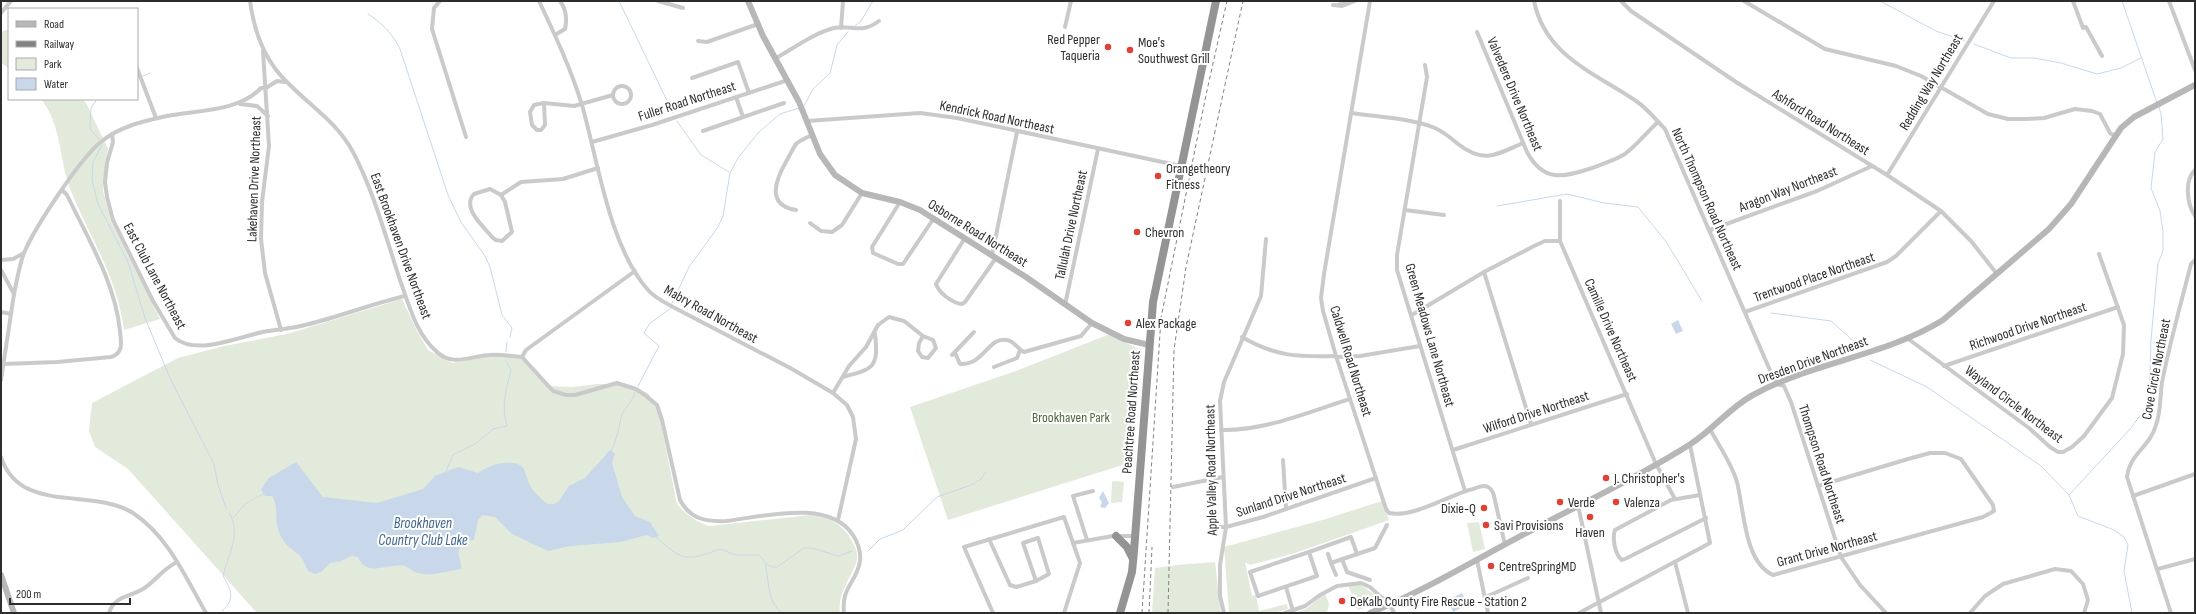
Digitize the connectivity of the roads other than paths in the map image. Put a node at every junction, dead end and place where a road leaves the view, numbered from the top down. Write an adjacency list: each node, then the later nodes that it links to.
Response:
1 (11, 1): 22 (street)
2 (250, 1): 30 (street, East Brookhaven Drive Northeast)
3 (440, 1): 63 (street)
4 (538, 1): 28 (street, Mabry Road Northeast)
5 (560, 1): 28 (street)
6 (658, 1): 21 (street)
7 (748, 1): 24 (street, Osborne Road Northeast)
8 (843, 1): 26 (street)
9 (1071, 1): 25 (street)
10 (1216, 1): 67 (highway, Peachtree Road Northeast)
11 (1355, 1): 19 (street)
12 (1370, 1): 51 (street, Caldwell Road Northeast)
13 (1534, 1): 56 (street, North Thompson Road Northeast)
14 (1621, 1): 68 (street, Ashford Road Northeast)
15 (1744, 1): 43 (street)
16 (1994, 1): 43 (street, Redding Way Northeast)
17 (2073, 1): 31 (street)
18 (2169, 1): 34 (street)
19 (1348, 2): 20 (street)
20 (1338, 4)
21 (683, 8)
22 (1, 13)
23 (879, 21): 26 (street)
24 (758, 24): 29 (street); 32 (street, Osborne Road Northeast)
25 (1065, 27)
26 (841, 28): 32 (street)
27 (1476, 32): 65 (street, Valvedere Drive Northeast)
28 (555, 35): 50 (street, Mabry Road Northeast)
29 (698, 41)
30 (263, 51): 37 (street, Lakehaven Drive Northeast); 39 (street, East Brookhaven Drive Northeast)
31 (2102, 56)
32 (776, 58): 38 (street, Osborne Road Northeast)
33 (1425, 65): 57 (street, Green Meadows Lane Northeast)
34 (2195, 70)
35 (138, 71): 54 (street)
36 (692, 78): 44 (street)
37 (265, 80): 41 (street); 42 (street, Lakehaven Drive Northeast)
38 (788, 80): 44 (street, Fuller Road Northeast); 55 (street, Osborne Road Northeast)
39 (287, 82): 42 (street); 98 (street, East Brookhaven Drive Northeast)
40 (2195, 85): 62 (street, Dresden Drive Northeast)
41 (261, 88): 42 (street); 49 (street)
42 (266, 88): 52 (street, Lakehaven Drive Northeast)
43 (1940, 88): 62 (street); 71 (street, Redding Way Northeast)
44 (749, 93): 46 (street, Fuller Road Northeast)
45 (613, 95): 45 (street); 50 (street)
46 (736, 97): 53 (street); 64 (street, Fuller Road Northeast)
47 (784, 102): 53 (street)
48 (544, 103): 48 (street); 50 (street)
49 (237, 104): 52 (street); 54 (street)
50 (582, 104): 64 (street, Mabry Road Northeast)
51 (1351, 113): 57 (street); 118 (street, Caldwell Road Northeast)
52 (268, 116): 106 (street, Lakehaven Drive Northeast)
53 (743, 117): 58 (street)
54 (156, 118): 60 (street)
55 (806, 118): 59 (street, Kendrick Road Northeast); 61 (street, Osborne Road Northeast)
56 (1658, 122): 65 (street, Valvedere Drive Northeast); 84 (street, North Thompson Road Northeast)
57 (1420, 124): 65 (street); 78 (street, Green Meadows Lane Northeast)
58 (703, 131)
59 (1017, 132): 66 (street, Kendrick Road Northeast); 90 (street)
60 (112, 134): 72 (street); 106 (street, East Club Lane Northeast)
61 (812, 135): 73 (street, Osborne Road Northeast); 77 (street)
62 (2115, 136): 96 (street, Dresden Drive Northeast)
63 (466, 137)
64 (592, 142): 69 (street, Mabry Road Northeast)
65 (1523, 143)
66 (1098, 149): 67 (street, Kendrick Road Northeast); 99 (street, Tallulah Drive Northeast)
67 (1181, 166): 114 (highway, Peachtree Road Northeast)
68 (1872, 166): 71 (street, Ashford Road Northeast); 84 (street, Aragon Way Northeast)
69 (598, 168): 74 (street); 94 (street, Mabry Road Northeast)
70 (2195, 170): 81 (street)
71 (1887, 175): 79 (street, Ashford Road Northeast)
72 (63, 191): 88 (street); 119 (street)
73 (862, 193): 76 (street, Osborne Road Northeast); 83 (street)
74 (502, 195): 74 (street)
75 (1560, 201): 87 (street, Camille Drive Northeast)
76 (900, 202): 82 (street, Osborne Road Northeast); 82 (street)
77 (796, 210)
78 (1405, 210): 80 (street); 104 (street, Green Meadows Lane Northeast)
79 (1941, 212): 96 (street, Ashford Road Northeast); 102 (street, Trentwood Place Northeast)
80 (1444, 215)
81 (2195, 216)
82 (934, 217): 85 (street, Osborne Road Northeast)
83 (810, 223)
84 (1710, 230): 102 (street, North Thompson Road Northeast)
85 (965, 238): 90 (street, Osborne Road Northeast); 90 (street)
86 (1266, 239): 110 (street, Apple Valley Road Northeast)
87 (1560, 241): 95 (street); 126 (street, Camille Drive Northeast)
88 (24, 253): 91 (street); 97 (street)
89 (2100, 254): 100 (street, Wayland Circle Northeast)
90 (994, 256): 99 (street, Osborne Road Northeast)
91 (1, 260)
92 (2195, 260): 144 (street, Cove Circle Northeast)
93 (1, 270): 97 (street)
94 (635, 271): 117 (street); 125 (street, Mabry Road Northeast)
95 (1484, 272): 104 (street); 128 (street)
96 (1997, 274): 111 (street, Dresden Drive Northeast)
97 (14, 294): 103 (street)
98 (405, 296): 106 (street, East Club Lane Northeast); 117 (street, East Brookhaven Drive Northeast)
99 (1066, 305): 105 (street, Osborne Road Northeast)
100 (2118, 307): 120 (street, Richwood Drive Northeast); 120 (street, Wayland Circle Northeast)
101 (1, 312): 103 (street)
102 (1745, 312): 124 (street, North Thompson Road Northeast)
103 (11, 314): 119 (street)
104 (1412, 315): 115 (street, Green Meadows Lane Northeast)
105 (1092, 323): 114 (street, Osborne Road Northeast); 116 (street)
106 (281, 330)
107 (974, 332): 116 (street)
108 (875, 334): 109 (street); 112 (street); 113 (street)
109 (923, 336): 109 (street)
110 (1242, 337): 118 (street); 129 (street, Apple Valley Road Northeast)
111 (1907, 338): 120 (street, Wayland Circle Northeast); 124 (street, Dresden Drive Northeast)
112 (869, 343): 113 (street); 122 (street)
113 (876, 345): 122 (street)
114 (1149, 345): 154 (highway, Peachtree Road Northeast)
115 (1420, 346): 118 (street); 132 (street, Green Meadows Lane Northeast)
116 (1020, 350): 121 (street)
117 (522, 357): 149 (street)
118 (1336, 357): 127 (street, Caldwell Road Northeast)
119 (3, 364): 123 (street)
120 (1944, 366)
121 (994, 367)
122 (842, 377): 125 (street)
123 (1, 380)
124 (1776, 384): 130 (street, Dresden Drive Northeast); 139 (street, Thompson Road Northeast)
125 (833, 393): 149 (street, Mabry Road Northeast)
126 (1627, 394): 128 (street, Wilford Drive Northeast); 135 (street, Camille Drive Northeast)
127 (1350, 399): 129 (street); 138 (street, Caldwell Road Northeast)
128 (1531, 424): 132 (street, Wilford Drive Northeast)
129 (1221, 430): 137 (street, Apple Valley Road Northeast)
130 (1710, 430): 131 (street, Dresden Drive Northeast); 162 (street, Grant Drive Northeast)
131 (1690, 445): 135 (street, Dresden Drive Northeast); 143 (street)
132 (1453, 450): 142 (street, Green Meadows Lane Northeast)
133 (1, 457): 167 (street)
134 (1283, 460): 147 (street)
135 (1656, 464): 145 (street, Camille Drive Northeast); 146 (street, Dresden Drive Northeast)
136 (2195, 474): 144 (street)
137 (1223, 477): 140 (street); 152 (street, Apple Valley Road Northeast)
138 (1376, 478): 142 (street, Caldwell Road Northeast); 147 (street, Sunland Drive Northeast)
139 (1818, 486): 162 (street, Thompson Road Northeast); 162 (street, Grant Drive Northeast)
140 (1173, 487)
141 (1093, 491): 156 (street)
142 (1465, 491): 158 (street, Caldwell Road Northeast)
143 (1700, 495): 145 (street); 148 (street)
144 (2133, 496): 170 (street, Cove Circle Northeast)
145 (1675, 499): 148 (street)
146 (1578, 505): 158 (street, Dresden Drive Northeast); 179 (street)
147 (1286, 509): 152 (street, Sunland Drive Northeast)
148 (1706, 518): 168 (street)
149 (838, 520): 185 (street)
150 (1387, 526): 161 (street)
151 (1212, 527): 152 (street, Sunland Drive Northeast)
152 (1226, 527): 189 (street, Apple Valley Road Northeast)
153 (1116, 536): 154 (street); 156 (street); 164 (highway)
154 (1136, 536): 164 (highway, Peachtree Road Northeast)
155 (989, 539): 157 (street); 175 (street); 186 (street)
156 (1087, 540): 157 (street)
157 (1073, 543): 187 (street)
158 (1504, 545): 165 (street, Dresden Drive Northeast)
159 (1309, 552): 161 (street); 177 (street); 177 (street)
160 (1328, 554): 169 (street)
161 (1357, 554): 163 (street)
162 (1841, 557): 197 (street, Thompson Road Northeast)
163 (1342, 559): 169 (street); 174 (street)
164 (1133, 560): 188 (highway, Peachtree Road Northeast)
165 (1477, 560): 178 (street); 180 (street, Dresden Drive Northeast)
166 (2195, 560): 170 (street)
167 (177, 562): 183 (street); 184 (street)
168 (1675, 562): 179 (street); 196 (street)
169 (1331, 563): 172 (street)
170 (2158, 569): 200 (street, Cove Circle Northeast)
171 (1, 576): 176 (street)
172 (1336, 576)
173 (1528, 578): 178 (street)
174 (1370, 580)
175 (1036, 581): 175 (street)
176 (2, 584): 182 (street)
177 (1286, 587): 181 (street)
178 (1486, 597): 193 (street)
179 (1599, 602): 194 (street); 195 (street)
180 (1390, 605): 181 (street); 191 (street, Dresden Drive Northeast); 192 (street)
181 (1293, 611): 190 (street)
182 (14, 613)
183 (109, 613)
184 (206, 613)
185 (844, 613)
186 (993, 613)
187 (1064, 613)
188 (1120, 613)
189 (1224, 613)
190 (1285, 613)
191 (1370, 613)
192 (1394, 613)
193 (1488, 613)
194 (1579, 613)
195 (1601, 613)
196 (1688, 613)
197 (1884, 613)
198 (1970, 613): 199 (street)
199 (2084, 613)
200 (2171, 613)

